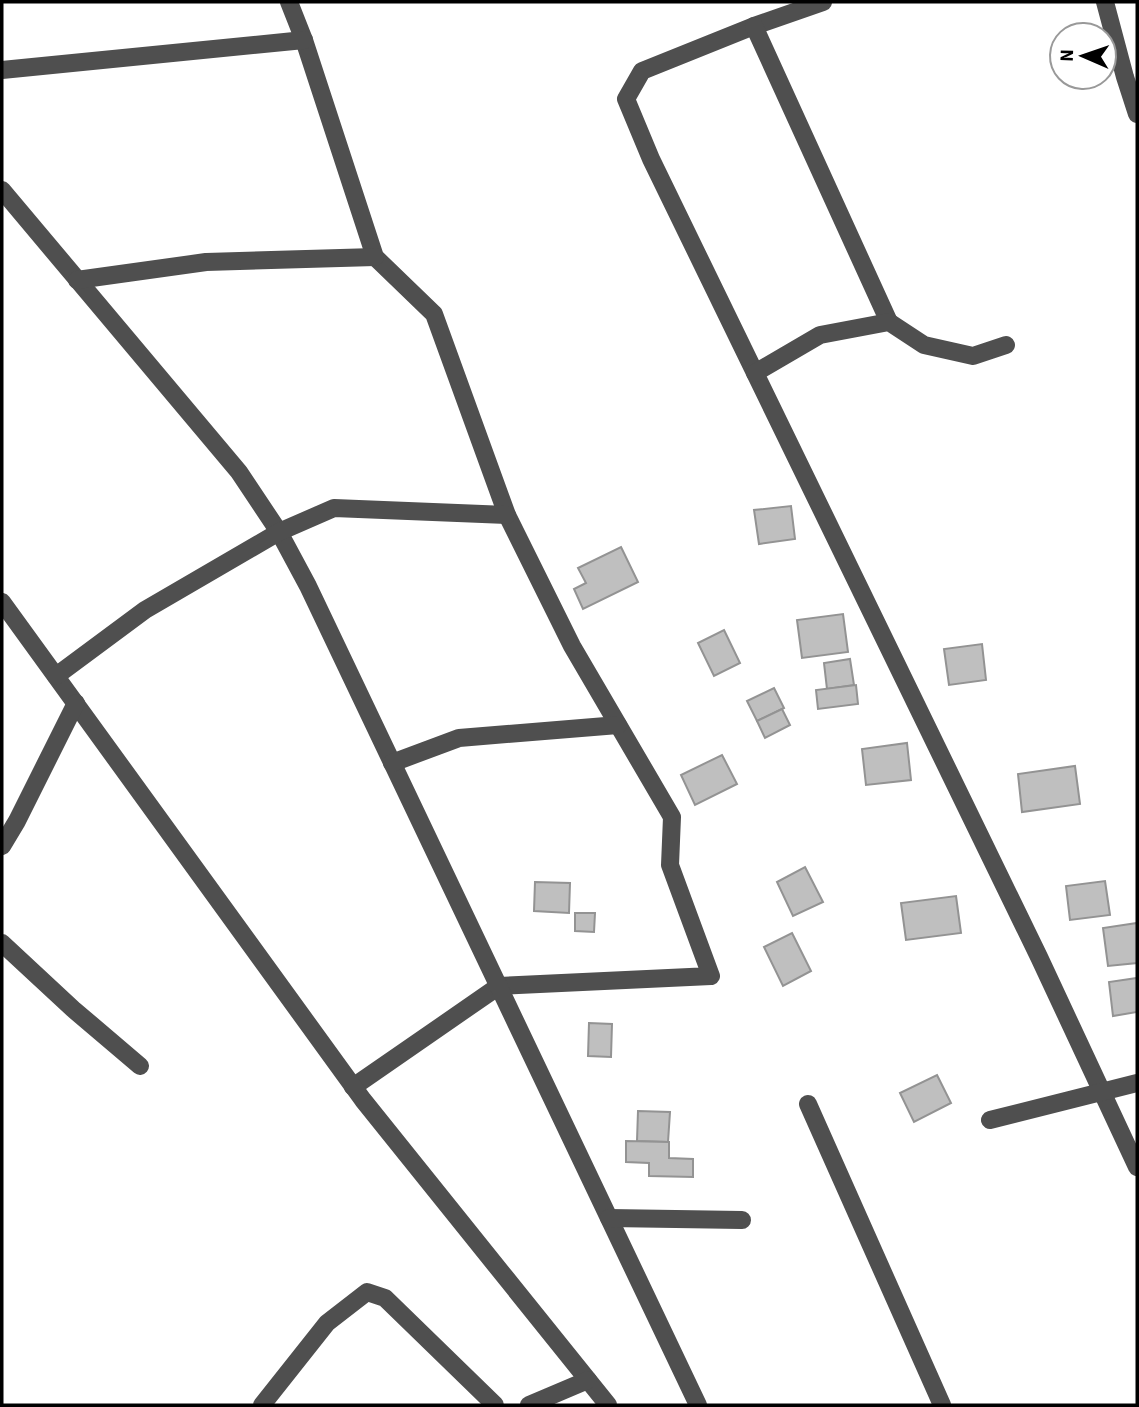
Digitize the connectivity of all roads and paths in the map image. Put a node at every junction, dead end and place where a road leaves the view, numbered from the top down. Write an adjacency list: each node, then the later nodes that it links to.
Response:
1 (289, 2): 5 (street)
2 (823, 2): 4 (street)
3 (1105, 2): 7 (street)
4 (754, 26): 11 (street); 13 (street)
5 (304, 40): 6 (street); 9 (street)
6 (2, 70)
7 (1137, 114)
8 (2, 190): 10 (street)
9 (375, 257): 10 (street); 14 (street)
10 (77, 280): 15 (street)
11 (889, 322): 12 (street); 13 (street)
12 (1006, 345)
13 (755, 373): 27 (street)
14 (507, 515): 15 (street); 19 (street)
15 (279, 532): 17 (street); 20 (street)
16 (2, 602): 17 (street)
17 (56, 676): 18 (street)
18 (76, 704): 21 (street); 26 (street)
19 (618, 725): 20 (street); 23 (street)
20 (392, 763): 23 (street)
21 (2, 846)
22 (2, 943): 24 (street)
23 (499, 986): 26 (street); 31 (street)
24 (140, 1066)
25 (1137, 1083): 27 (street)
26 (354, 1087): 33 (street)
27 (1102, 1092): 29 (street); 30 (street)
28 (808, 1104): 39 (street)
29 (990, 1120)
30 (1137, 1167)
31 (609, 1218): 32 (street); 38 (street)
32 (742, 1220)
33 (588, 1380): 36 (street); 37 (street)
34 (262, 1405): 35 (street)
35 (495, 1405)
36 (529, 1405)
37 (608, 1405)
38 (698, 1405)
39 (942, 1405)

